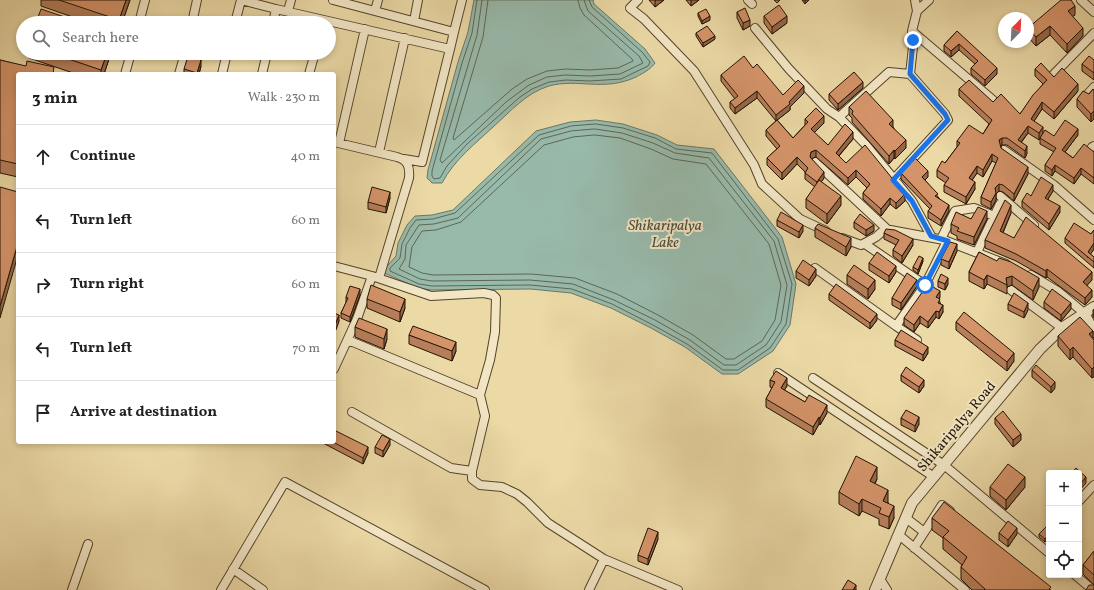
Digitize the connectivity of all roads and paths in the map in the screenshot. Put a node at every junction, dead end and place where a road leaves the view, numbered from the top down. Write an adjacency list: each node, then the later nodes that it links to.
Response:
1 (145, 0): 18 (street)
2 (197, 0): 19 (street)
3 (241, 0): 13 (street); 20 (street)
4 (291, 0): 14 (street)
5 (334, 0): 15 (street)
6 (378, 0): 15 (street)
7 (418, 0): 23 (street)
8 (462, 0): 28 (street)
9 (638, 0): 60 (street)
10 (915, 0): 16 (street)
11 (929, 0): 16 (street)
12 (1081, 0): 17 (street)
13 (276, 9): 14 (street); 21 (street)
14 (288, 11): 22 (street)
15 (375, 11): 23 (street)
16 (917, 11): 27 (street)
17 (1094, 12)
18 (141, 16)
19 (194, 16)
20 (237, 16)
21 (274, 16)
22 (306, 16)
23 (414, 21): 28 (street)
24 (336, 23): 26 (street)
25 (755, 28): 47 (street)
26 (365, 29): 30 (street); 48 (street)
27 (912, 31): 42 (street); 46 (street)
28 (454, 32): 31 (street)
29 (1094, 33): 43 (street)
30 (405, 38): 31 (street); 50 (street)
31 (450, 49): 51 (street)
32 (129, 60): 37 (street)
33 (183, 60): 38 (street)
34 (226, 60): 39 (street)
35 (265, 60): 40 (street)
36 (313, 60): 41 (street)
37 (126, 72)
38 (180, 72)
39 (223, 72)
40 (262, 72)
41 (310, 72)
42 (910, 74): 47 (street); 53 (street)
43 (1052, 75)
44 (1094, 87): 45 (street)
45 (1087, 95)
46 (993, 100)
47 (839, 117): 53 (street)
48 (337, 142): 50 (street)
49 (1004, 150): 55 (street)
50 (379, 152): 51 (street)
51 (404, 159): 66 (street)
52 (815, 162): 56 (street)
53 (893, 180): 58 (street)
54 (994, 216): 57 (street); 59 (street); 61 (street)
55 (1094, 220)
56 (888, 230): 58 (street); 60 (street)
57 (1042, 231)
58 (931, 236): 59 (street)
59 (944, 240): 61 (street); 67 (street)
60 (865, 244): 67 (street)
61 (977, 252): 62 (street)
62 (1013, 266)
63 (336, 267): 66 (street)
64 (815, 268): 71 (street)
65 (1025, 272): 70 (street)
66 (376, 277): 74 (street); 79 (street)
67 (925, 285): 71 (street)
68 (1011, 290): 72 (street)
69 (1094, 308): 70 (street, Shikaripalya Road)
70 (1084, 313): 72 (street, Shikaripalya Road); 73 (street)
71 (896, 326): 75 (street)
72 (1062, 328): 81 (street, Shikaripalya Road)
73 (1094, 332)
74 (348, 340): 76 (street); 79 (street)
75 (918, 341)
76 (336, 365)
77 (776, 372): 83 (street)
78 (813, 378): 81 (street)
79 (480, 395): 82 (street)
80 (352, 412): 82 (street)
81 (944, 465): 83 (street, Shikaripalya Road); 92 (street)
82 (472, 471): 93 (street)
83 (934, 477): 86 (street, Shikaripalya Road)
84 (1094, 485): 85 (street)
85 (1082, 498)
86 (906, 518): 88 (street); 89 (street, Shikaripalya Road)
87 (960, 519): 88 (street)
88 (924, 532): 91 (street)
89 (898, 535): 91 (street); 96 (street, Shikaripalya Road)
90 (88, 544): 97 (street)
91 (914, 548): 105 (street)
92 (1046, 551)
93 (604, 560): 101 (street); 102 (street)
94 (233, 569): 98 (street); 99 (street); 100 (street)
95 (1079, 578): 106 (street)
96 (880, 579): 103 (street, Shikaripalya Road); 104 (street)
97 (72, 590)
98 (221, 590)
99 (263, 590)
100 (485, 590)
101 (589, 590)
102 (678, 590)
103 (875, 590)
104 (887, 590)
105 (965, 590)
106 (1093, 590)

